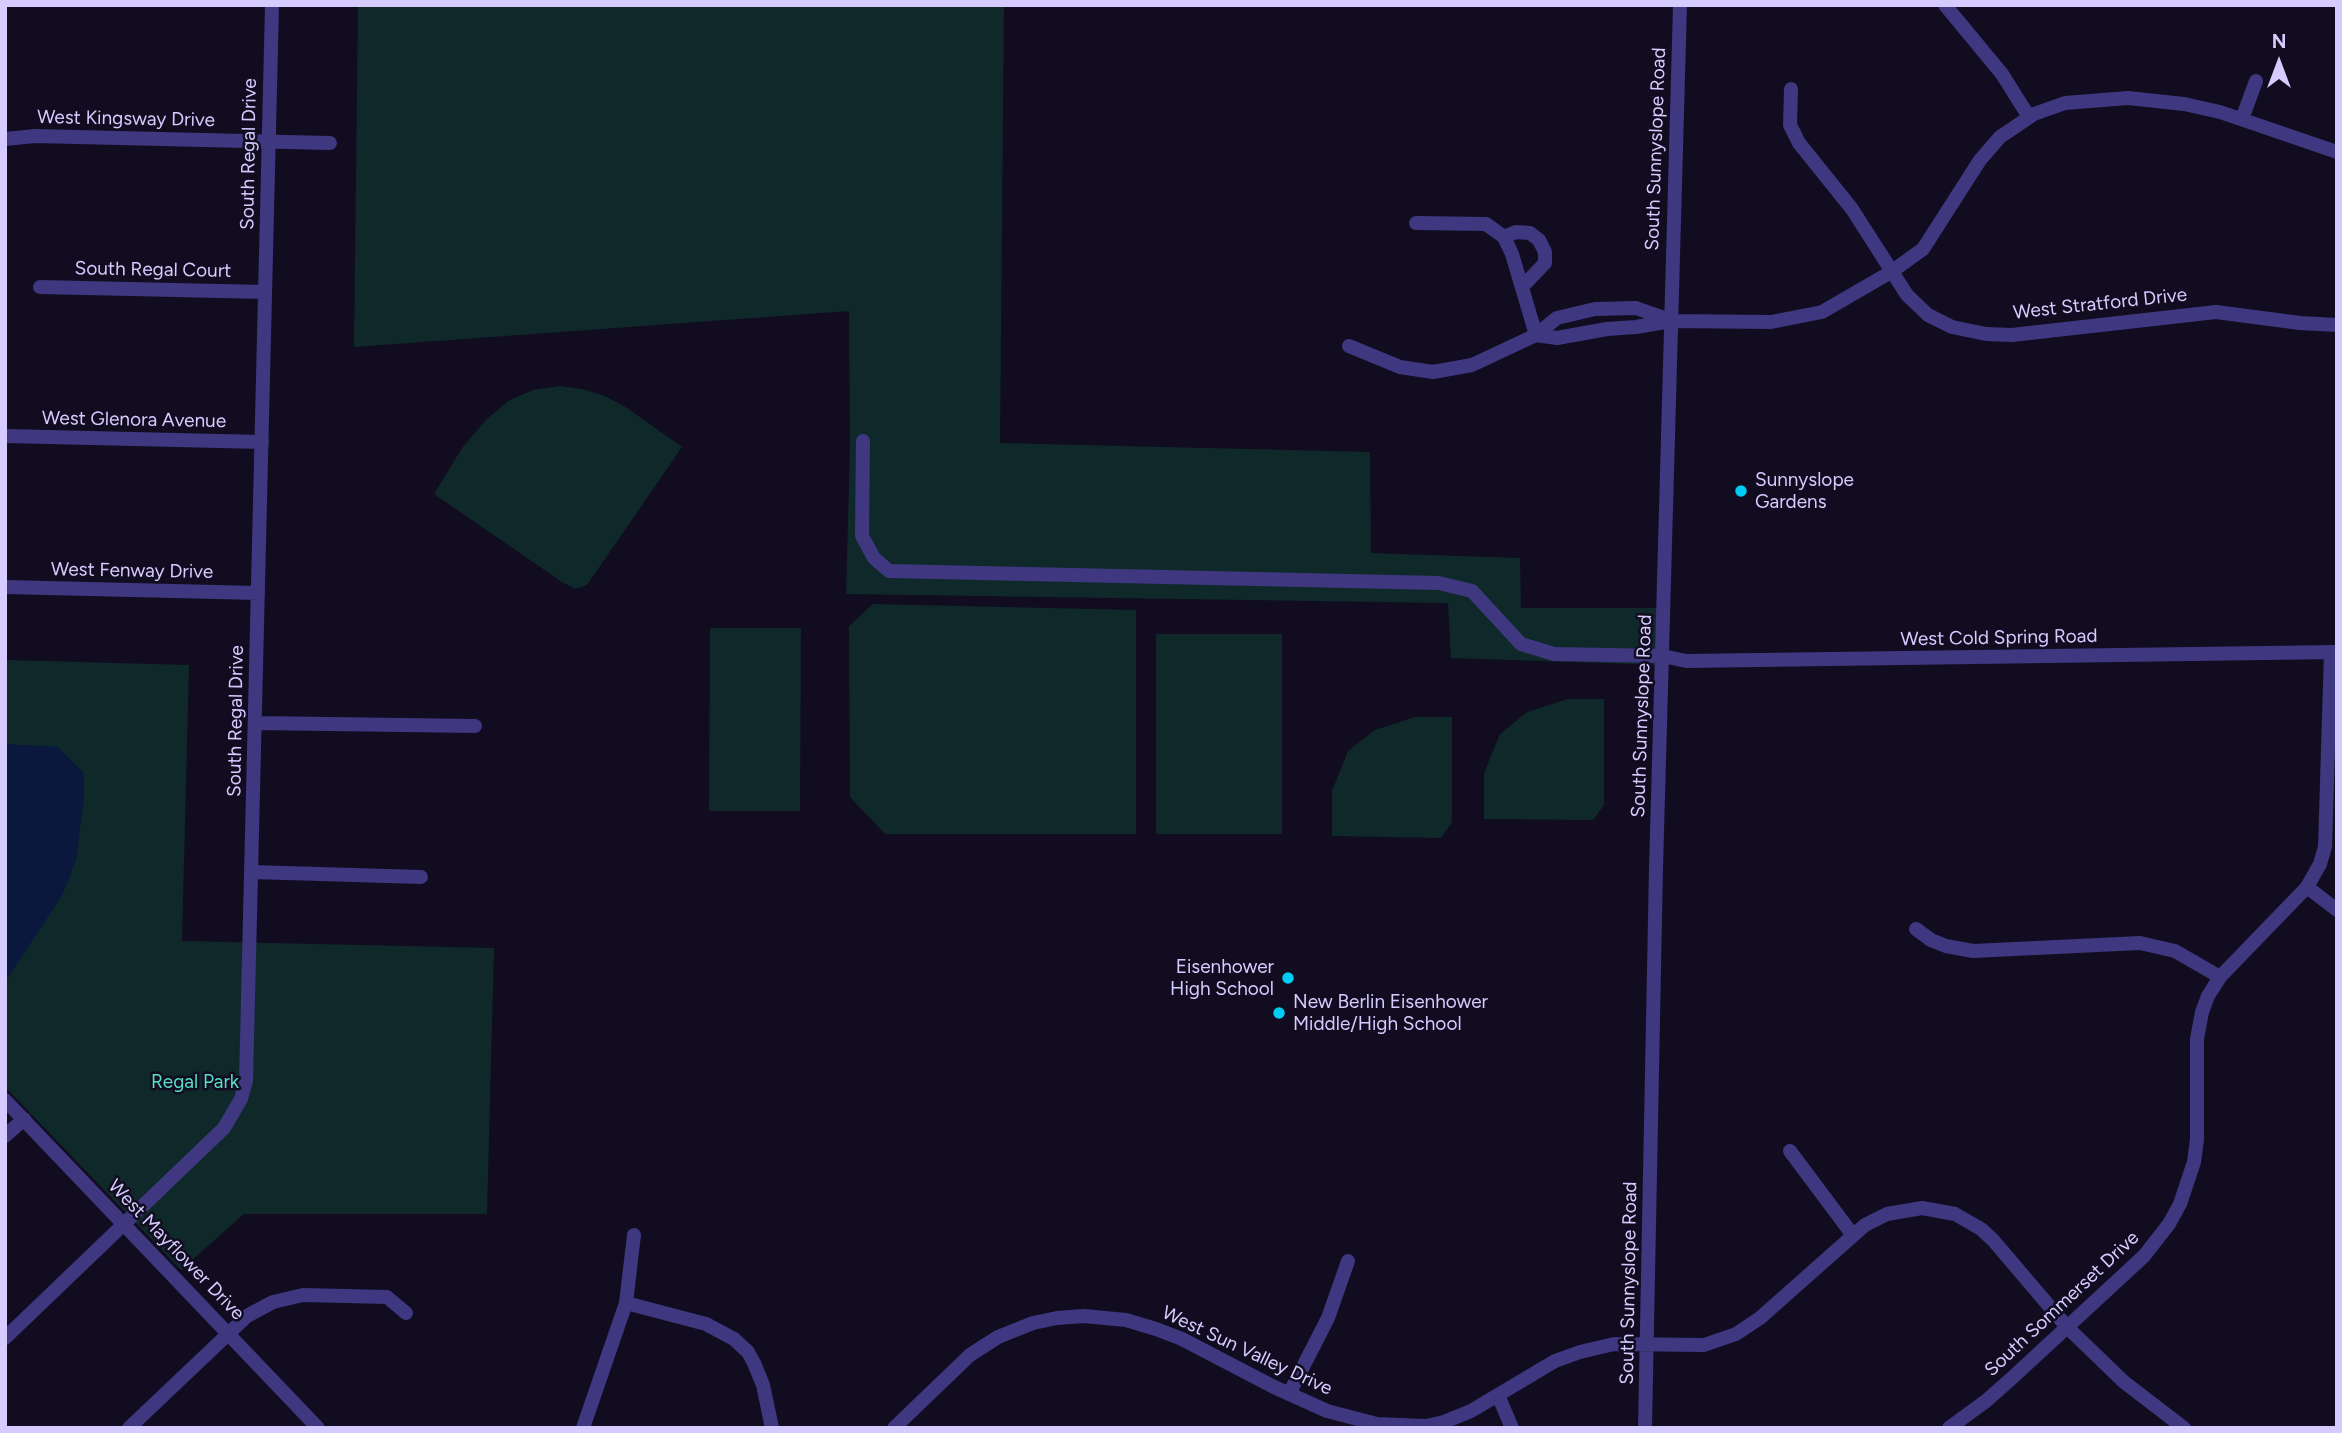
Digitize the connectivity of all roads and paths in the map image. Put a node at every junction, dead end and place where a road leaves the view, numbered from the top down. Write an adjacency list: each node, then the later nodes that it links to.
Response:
1 (272, 5): 9 (street, South Regal Drive)
2 (1680, 5): 18 (street, South Sunnyslope Road)
3 (1945, 5): 6 (street)
4 (2256, 80): 7 (street)
5 (1791, 89): 14 (street, West Stratford Drive)
6 (2028, 117): 7 (street); 14 (street)
7 (2242, 120): 11 (street)
8 (5, 139): 9 (street, West Kingsway Drive)
9 (268, 141): 10 (street, West Kingsway Drive); 17 (street, South Regal Drive)
10 (330, 143)
11 (2337, 152)
12 (1416, 223): 13 (street)
13 (1504, 237): 16 (street); 16 (street)
14 (1891, 272): 18 (street); 19 (street, West Stratford Drive)
15 (40, 287): 17 (street, South Regal Court)
16 (1522, 287): 20 (street)
17 (265, 292): 24 (street, South Regal Drive)
18 (1671, 321): 20 (street); 20 (street); 28 (street, South Sunnyslope Road)
19 (2337, 325)
20 (1536, 335): 21 (street)
21 (1349, 346)
22 (5, 436): 24 (street, West Glenora Avenue)
23 (863, 441): 28 (street, West Cold Spring Road)
24 (262, 442): 26 (street, South Regal Drive)
25 (5, 587): 26 (street, West Fenway Drive)
26 (258, 593): 29 (street, South Regal Drive)
27 (2334, 652): 28 (street, West Cold Spring Road); 33 (street, South Sommerset Drive)
28 (1663, 656): 50 (street, South Sunnyslope Road)
29 (256, 723): 30 (street); 31 (street, South Regal Drive)
30 (475, 726)
31 (252, 873): 32 (street); 41 (street, South Regal Drive)
32 (421, 877)
33 (2307, 887): 34 (street); 36 (street, South Sommerset Drive)
34 (2337, 910)
35 (1916, 929): 36 (street)
36 (2220, 977): 47 (street, South Sommerset Drive)
37 (5, 1100): 38 (street, West Mayflower Drive)
38 (24, 1119): 39 (street); 41 (street, West Mayflower Drive)
39 (5, 1136)
40 (1790, 1151): 42 (street)
41 (124, 1224): 48 (street, West Mayflower Drive); 49 (street, South Regal Drive)
42 (1852, 1234): 47 (street, West Sun Valley Drive); 50 (street, West Sun Valley Drive)
43 (634, 1235): 45 (street)
44 (1348, 1261): 51 (street)
45 (626, 1303): 55 (street); 56 (street)
46 (406, 1313): 48 (street)
47 (2067, 1327): 60 (street, South Sommerset Drive); 61 (street, West Sun Valley Drive)
48 (228, 1333): 53 (street); 54 (street, West Mayflower Drive)
49 (5, 1338)
50 (1647, 1344): 52 (street, West Sun Valley Drive); 59 (street, South Sunnyslope Road)
51 (1289, 1394): 52 (street, West Sun Valley Drive); 57 (street, West Sun Valley Drive)
52 (1498, 1395): 58 (street)
53 (129, 1428)
54 (318, 1428)
55 (583, 1428)
56 (772, 1428)
57 (894, 1428)
58 (1511, 1428)
59 (1645, 1428)
60 (1949, 1428)
61 (2184, 1428)

